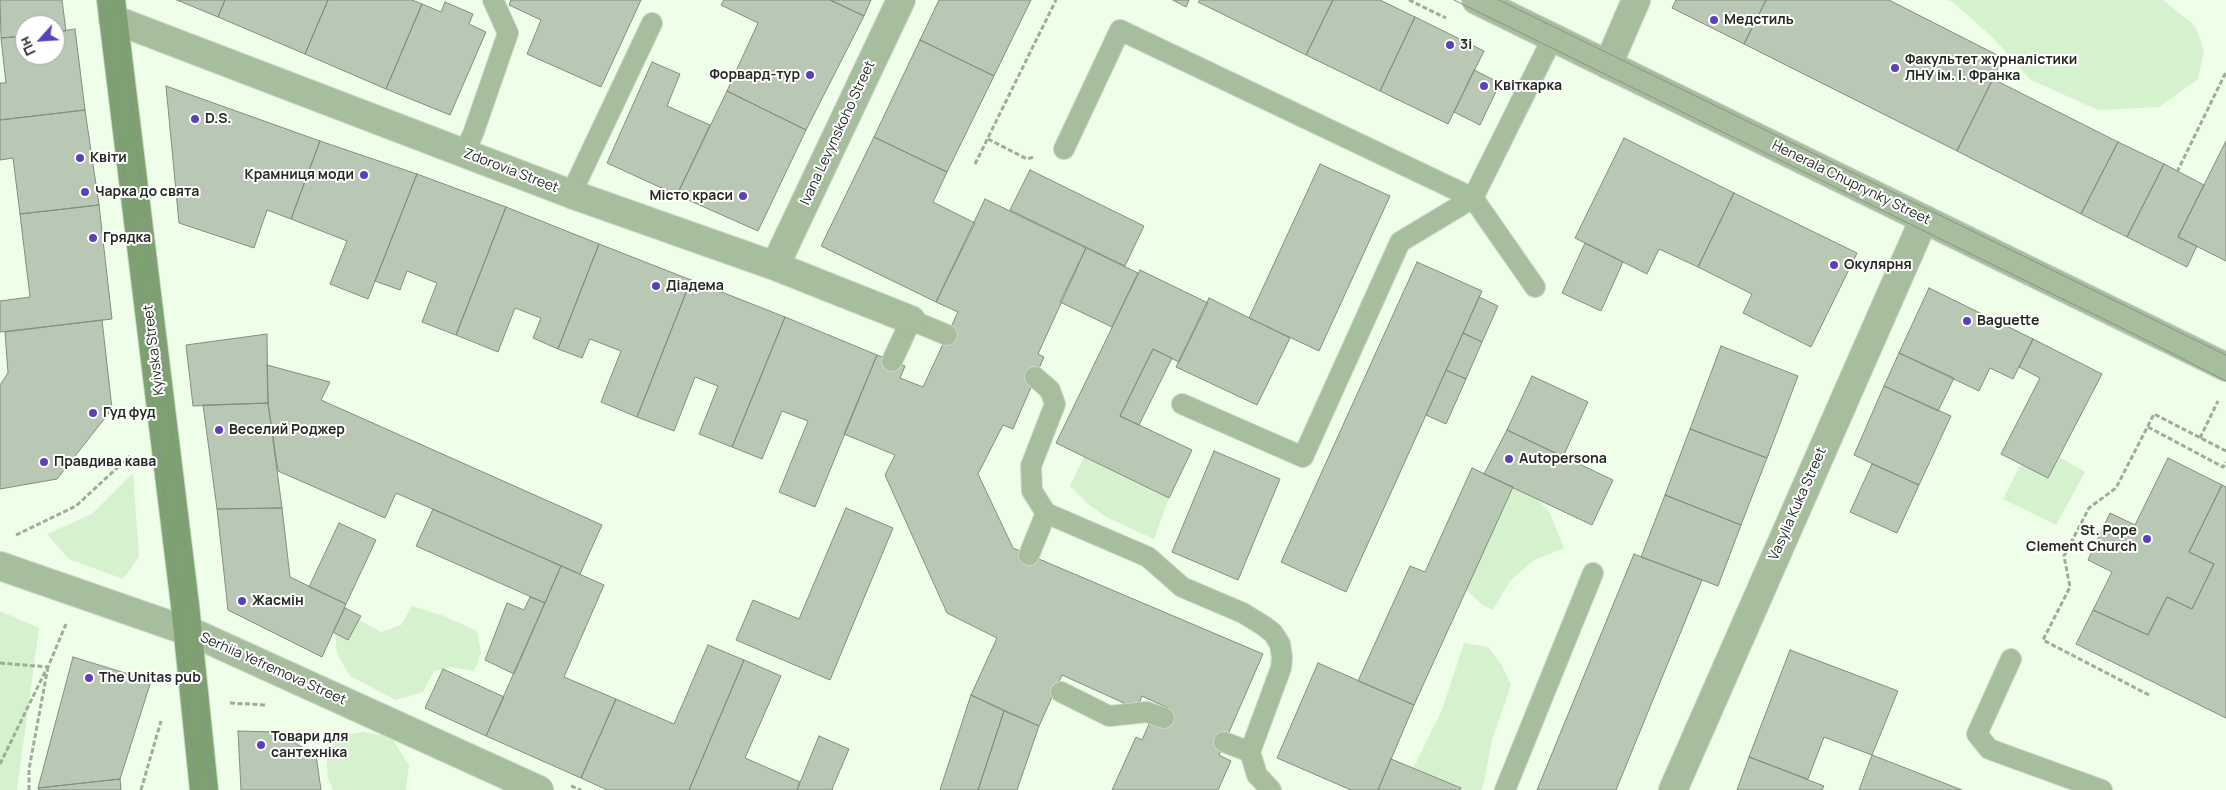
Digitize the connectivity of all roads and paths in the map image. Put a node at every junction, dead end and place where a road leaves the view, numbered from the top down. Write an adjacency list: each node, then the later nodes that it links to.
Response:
1 (493, 0): 13 (lane)
2 (901, 0): 20 (street, Ivana Levynskoho Street)
3 (1056, 0): 11 (path)
4 (1476, 0): 8 (street, Henerala Chuprynky Street)
5 (1636, 0): 9 (street)
6 (112, 10): 13 (street, Zdorovia Street); 40 (main road, Kyivska Street)
7 (652, 23): 17 (lane)
8 (1552, 37): 9 (street, Henerala Chuprynky Street); 18 (lane)
9 (1608, 65): 19 (street, Henerala Chuprynky Street)
10 (2226, 72): 16 (path)
11 (988, 139): 14 (path); 15 (path)
12 (1064, 149): 18 (lane)
13 (464, 153): 17 (street, Zdorovia Street)
14 (1027, 159)
15 (975, 164)
16 (2177, 172)
17 (571, 194): 20 (street, Zdorovia Street)
18 (1473, 198): 21 (lane); 28 (lane)
19 (1924, 219): 25 (street, Henerala Chuprynky Street); 57 (street, Vasylia Kuka Street)
20 (775, 266): 22 (street, Zdorovia Street)
21 (1535, 287)
22 (910, 320): 23 (lane); 24 (lane)
23 (946, 335)
24 (892, 361)
25 (2226, 367)
26 (1035, 377): 34 (lane)
27 (2220, 396): 30 (path)
28 (1182, 404)
29 (2147, 427): 30 (path); 33 (path); 45 (path)
30 (2200, 438): 32 (path)
31 (138, 450): 35 (path)
32 (2226, 451)
33 (2226, 462)
34 (1046, 513): 36 (lane); 49 (lane)
35 (11, 537)
36 (1029, 555)
37 (0, 566): 39 (street, Serhiia Yefremova Street)
38 (1593, 573): 56 (lane)
39 (79, 592): 40 (street, Serhiia Yefremova Street); 43 (path)
40 (188, 632): 53 (main road, Kyivska Street); 54 (street, Serhiia Yefremova Street)
41 (2011, 658): 58 (lane)
42 (0, 663): 43 (path)
43 (48, 666): 50 (path); 51 (path)
44 (1061, 692): 47 (lane)
45 (2149, 695)
46 (164, 712): 52 (path)
47 (1164, 718)
48 (1224, 742): 49 (lane)
49 (1250, 752): 55 (lane)
50 (0, 764)
51 (29, 790)
52 (141, 790)
53 (204, 790)
54 (538, 790)
55 (1271, 790)
56 (1505, 790)
57 (1673, 790)
58 (2102, 790)

